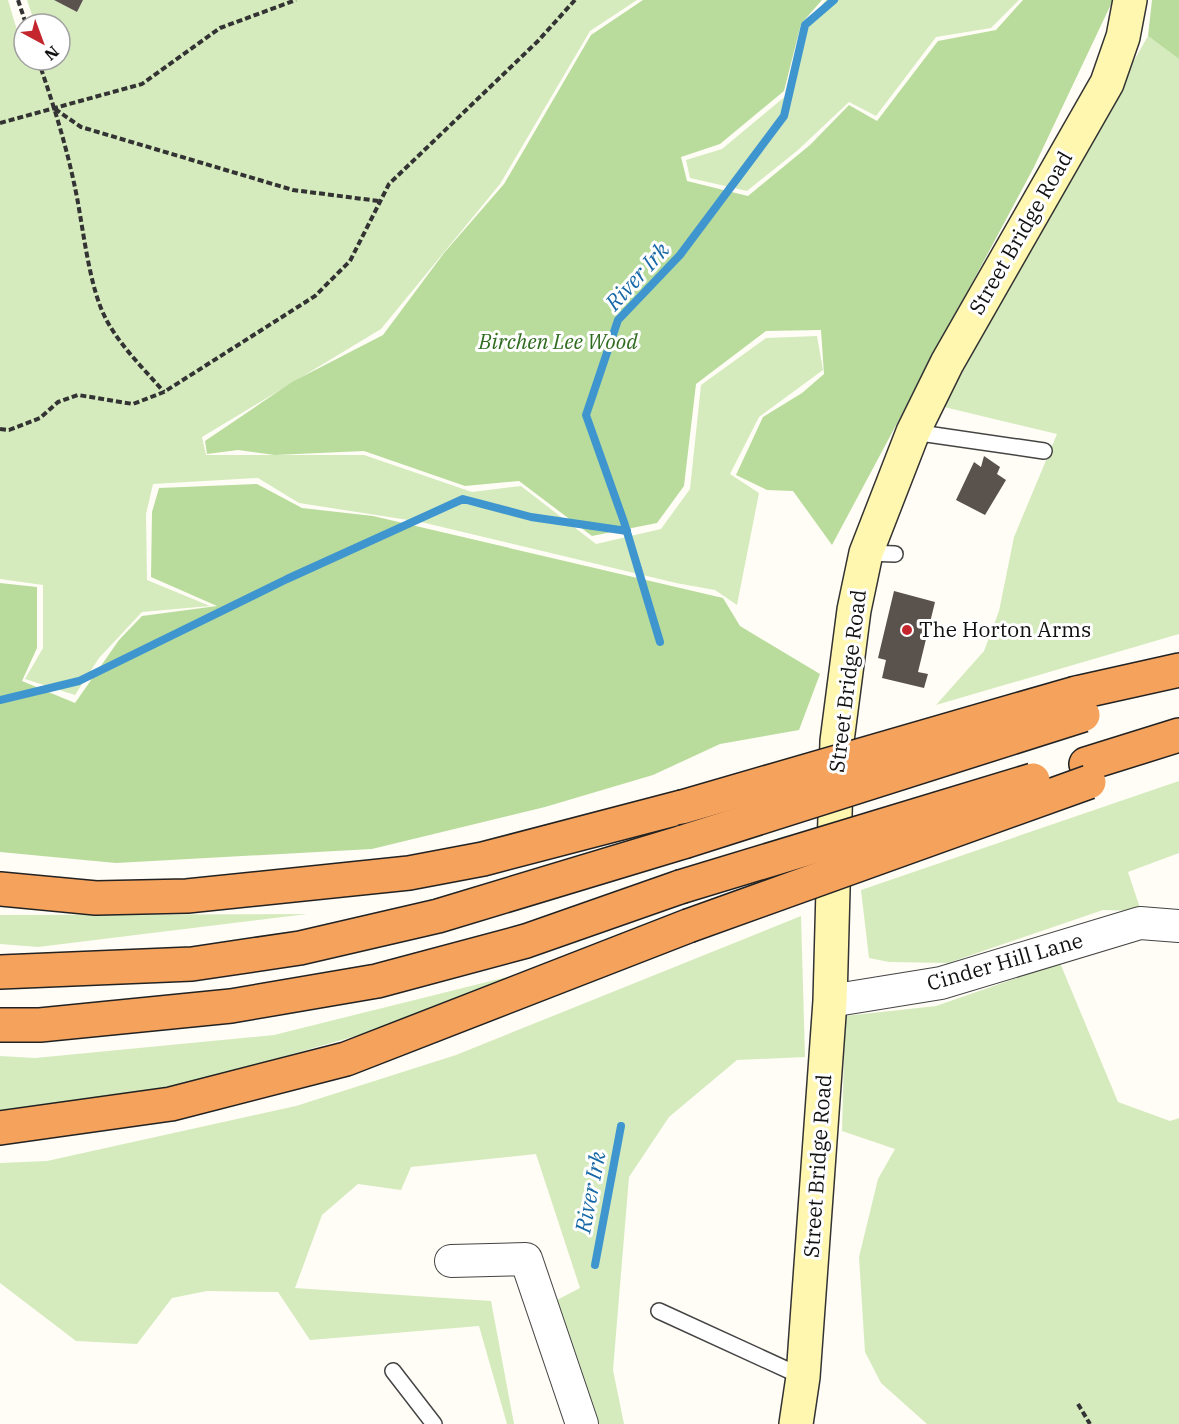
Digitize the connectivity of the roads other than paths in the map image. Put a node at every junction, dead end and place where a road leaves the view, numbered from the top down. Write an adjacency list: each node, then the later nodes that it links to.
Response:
1 (1130, 0): 2 (main road, Street Bridge Road)
2 (913, 432): 3 (lane); 13 (main road, Street Bridge Road)
3 (1044, 451)
4 (1179, 670): 6 (highway)
5 (1179, 685): 6 (highway)
6 (1079, 704): 10 (highway, bridge); 12 (highway, bridge)
7 (1179, 735): 9 (highway)
8 (1179, 747): 9 (highway)
9 (1088, 773): 14 (highway, bridge); 15 (highway, bridge)
10 (0, 889)
11 (1179, 926): 13 (street, Cinder Hill Lane)
12 (0, 972)
13 (830, 1001): 19 (main road, Street Bridge Road)
14 (0, 1024)
15 (0, 1128)
16 (451, 1261): 21 (street)
17 (659, 1311): 19 (lane)
18 (393, 1371): 20 (lane)
19 (803, 1377): 22 (main road, Street Bridge Road)
20 (434, 1424)
21 (582, 1424)
22 (796, 1424)

